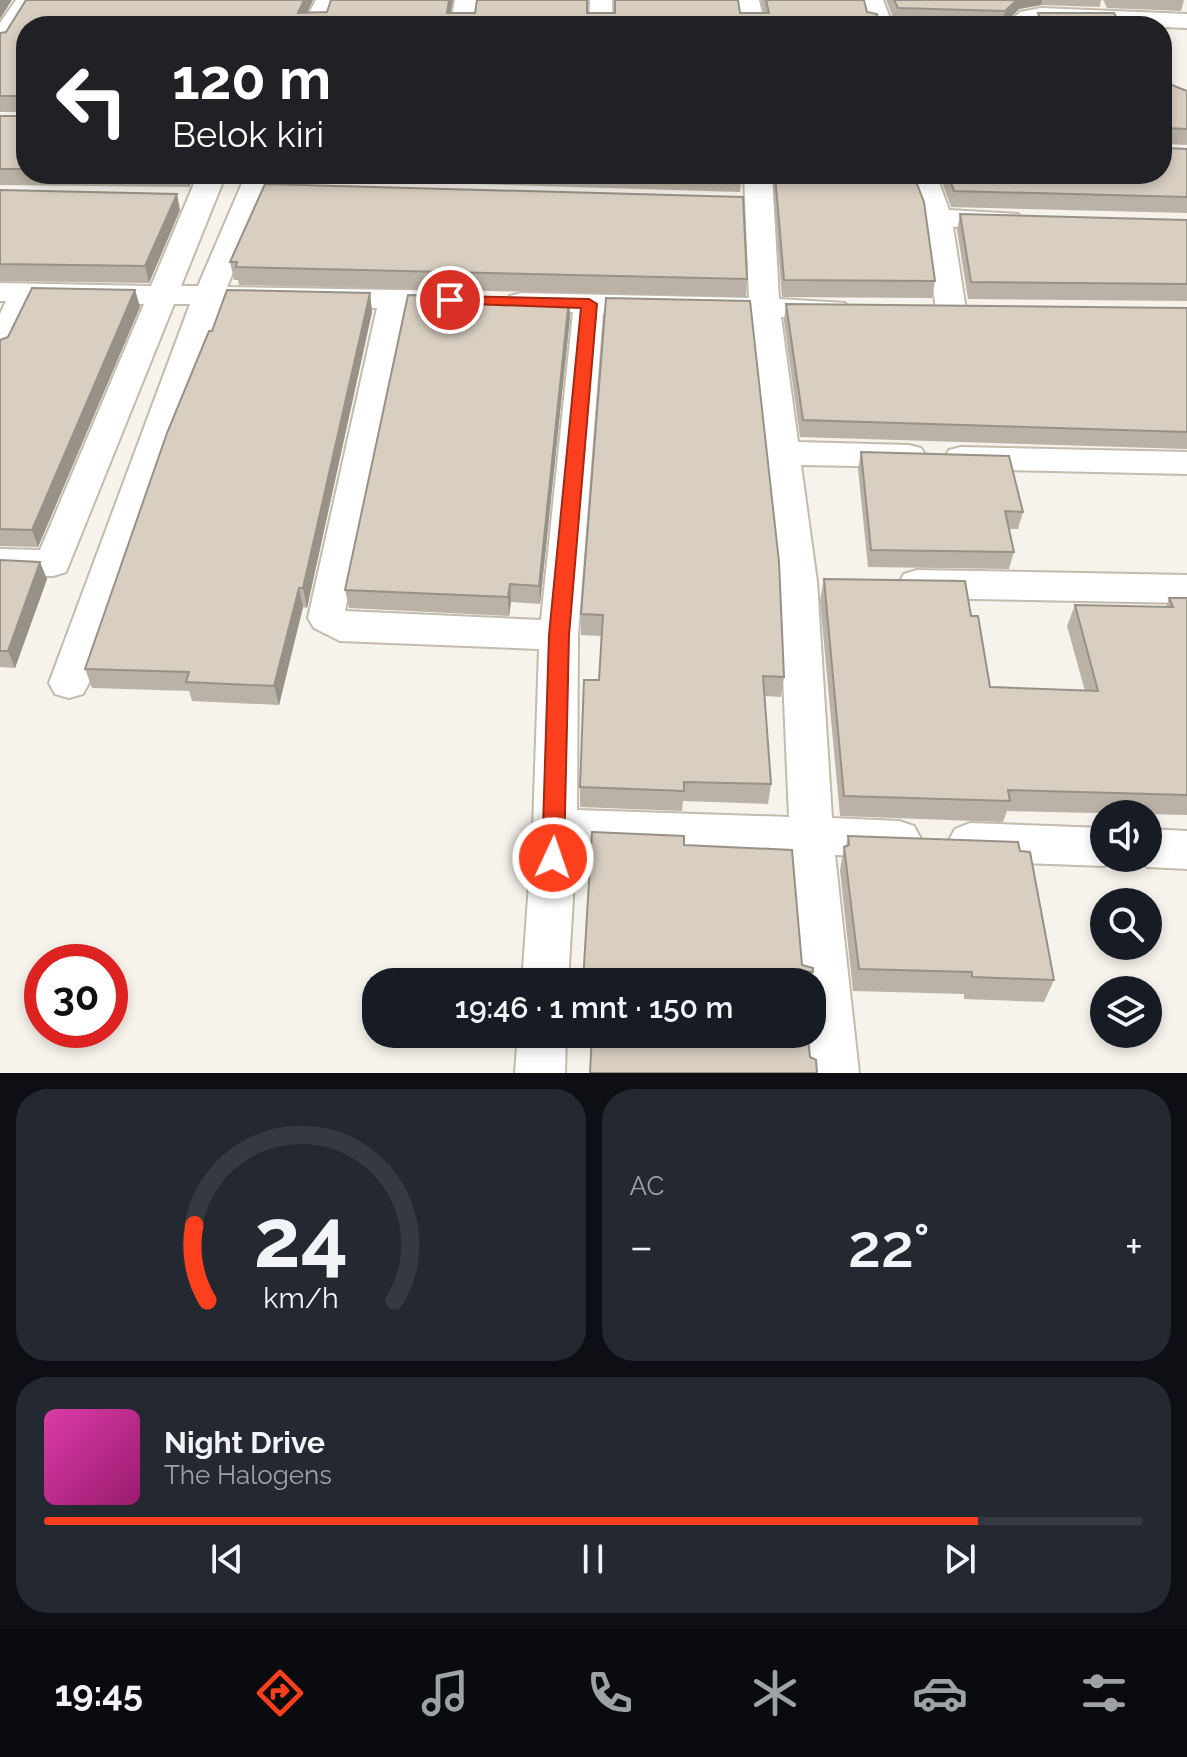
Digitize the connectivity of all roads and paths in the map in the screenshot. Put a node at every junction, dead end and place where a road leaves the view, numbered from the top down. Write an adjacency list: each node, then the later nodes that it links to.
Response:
1 (1034, 16): 2 (street)
2 (1065, 16)
3 (16, 18): 4 (street)
4 (1, 40)
5 (267, 184): 14 (street)
6 (758, 184): 10 (street)
7 (926, 184): 11 (street)
8 (195, 191): 15 (street)
9 (725, 203): 10 (street)
10 (757, 204): 18 (street)
11 (938, 218): 12 (street); 21 (street)
12 (1031, 221)
13 (13, 292): 15 (street); 23 (street)
14 (209, 295): 15 (street); 16 (street); 30 (street)
15 (160, 296): 26 (street)
16 (394, 299): 17 (street); 29 (street)
17 (589, 304): 18 (street); 29 (street)
18 (765, 309): 19 (street); 24 (street)
19 (858, 309)
20 (920, 309): 21 (street)
21 (951, 310): 22 (street)
22 (983, 310)
23 (0, 346)
24 (782, 453): 25 (street); 32 (street)
25 (1187, 463)
26 (0, 562)
27 (876, 583): 28 (street)
28 (1187, 589)
29 (559, 635): 31 (street)
30 (69, 683)
31 (555, 828): 32 (street); 36 (street)
32 (811, 836): 33 (street); 39 (street)
33 (1090, 846)
34 (1162, 849): 35 (street)
35 (1187, 850)
36 (546, 968)
37 (541, 1048): 38 (street)
38 (540, 1073)
39 (834, 1073)

